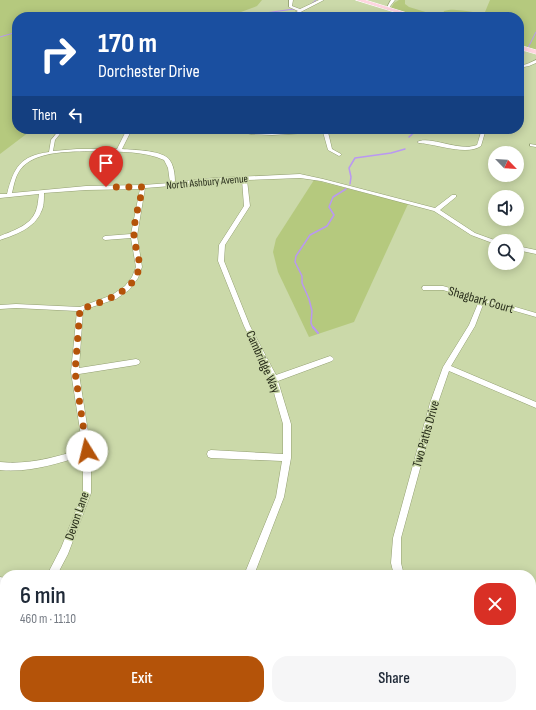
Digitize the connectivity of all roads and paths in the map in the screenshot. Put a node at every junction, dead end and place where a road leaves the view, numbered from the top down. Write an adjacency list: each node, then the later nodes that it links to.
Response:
1 (291, 0): 8 (street)
2 (322, 0): 8 (street)
3 (327, 0): 8 (street)
4 (350, 0): 9 (main road)
5 (359, 0): 7 (main road)
6 (393, 0): 7 (street)
7 (387, 8): 10 (main road)
8 (301, 12)
9 (390, 12)
10 (400, 12)
11 (524, 48): 13 (main road)
12 (524, 51): 14 (main road)
13 (536, 52)
14 (536, 55)
15 (536, 61): 16 (street)
16 (524, 66)
17 (58, 134): 23 (street)
18 (127, 134): 22 (street)
19 (326, 134): 24 (street)
20 (483, 134): 21 (street)
21 (419, 142)
22 (120, 150): 23 (street); 26 (street)
23 (51, 151): 29 (street)
24 (339, 155)
25 (244, 179): 26 (street, North Ashbury Avenue); 32 (street, North Ashbury Avenue); 48 (street, Cambridge Way)
26 (173, 185): 27 (street, North Ashbury Avenue)
27 (143, 187): 28 (street, North Ashbury Avenue); 33 (street)
28 (42, 192): 29 (street, North Ashbury Avenue); 34 (street)
29 (9, 195): 30 (street, North Ashbury Avenue)
30 (0, 196)
31 (454, 196): 32 (street)
32 (436, 210): 36 (street)
33 (134, 236): 35 (street); 42 (street)
34 (0, 238)
35 (105, 238)
36 (488, 239)
37 (524, 249): 38 (street)
38 (536, 252)
39 (425, 288): 40 (street, Shagbark Court)
40 (482, 300): 43 (street, Shagbark Court); 46 (street, Two Paths Drive)
41 (0, 307): 42 (street)
42 (80, 309): 47 (street, Devon Lane)
43 (536, 316)
44 (330, 359): 48 (street)
45 (136, 362): 47 (street)
46 (447, 367): 49 (street); 56 (street, Two Paths Drive)
47 (75, 372): 50 (street, Devon Lane)
48 (274, 379): 52 (street, Cambridge Way)
49 (536, 405)
50 (87, 451): 53 (street); 54 (street, Devon Lane)
51 (211, 454): 52 (street)
52 (287, 458): 55 (street, Cambridge Way)
53 (0, 466)
54 (55, 570)
55 (251, 570)
56 (398, 570)

